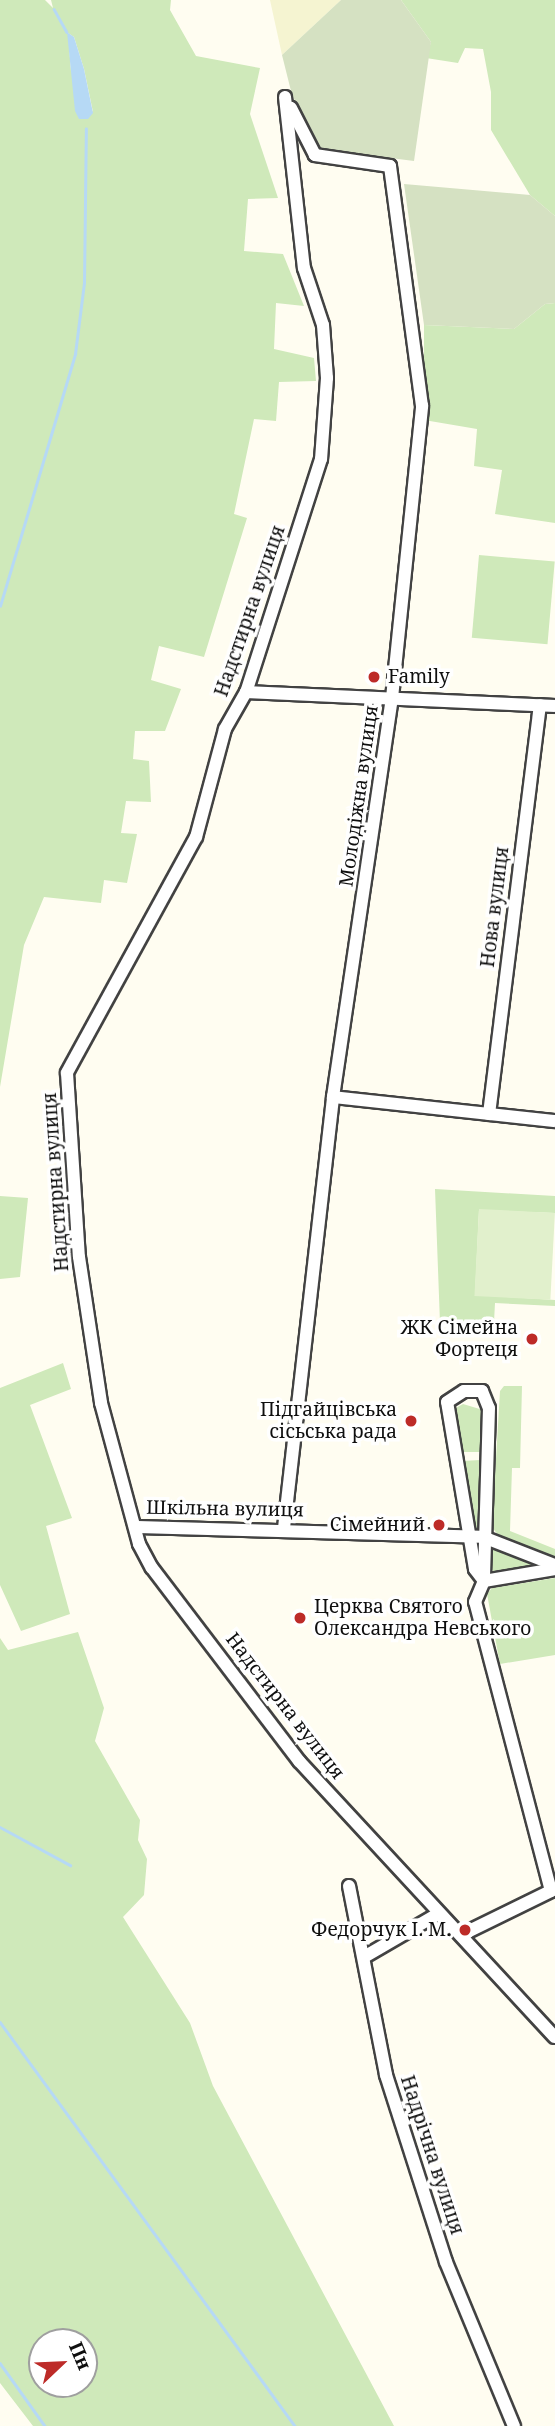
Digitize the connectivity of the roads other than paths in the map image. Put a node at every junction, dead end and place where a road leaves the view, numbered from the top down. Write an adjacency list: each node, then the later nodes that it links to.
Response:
1 (285, 97): 2 (street, Надстирна вулиця); 3 (street, Молодіжна вулиця)
2 (246, 692): 3 (street); 9 (street, Надстирна вулиця)
3 (393, 698): 4 (street); 6 (street, Молодіжна вулиця)
4 (540, 705): 5 (street); 7 (street, Нова вулиця)
5 (555, 706)
6 (334, 1097): 7 (street); 10 (street, Молодіжна вулиця)
7 (489, 1114): 8 (street)
8 (555, 1121)
9 (135, 1527): 10 (street, Шкільна вулиця); 16 (street, Надстирна вулиця)
10 (284, 1528): 11 (street, Шкільна вулиця)
11 (468, 1537): 12 (street, Шкільна вулиця); 12 (street); 14 (street)
12 (483, 1537): 13 (street); 14 (street)
13 (555, 1567): 14 (street)
14 (484, 1581): 17 (street)
15 (349, 1885): 18 (street, Надрічна вулиця)
16 (438, 1914): 17 (street, Надстирна вулиця); 18 (street)
17 (461, 1935): 19 (street, Надстирна вулиця)
18 (364, 1957): 20 (street, Надрічна вулиця)
19 (555, 2037)
20 (514, 2426)

